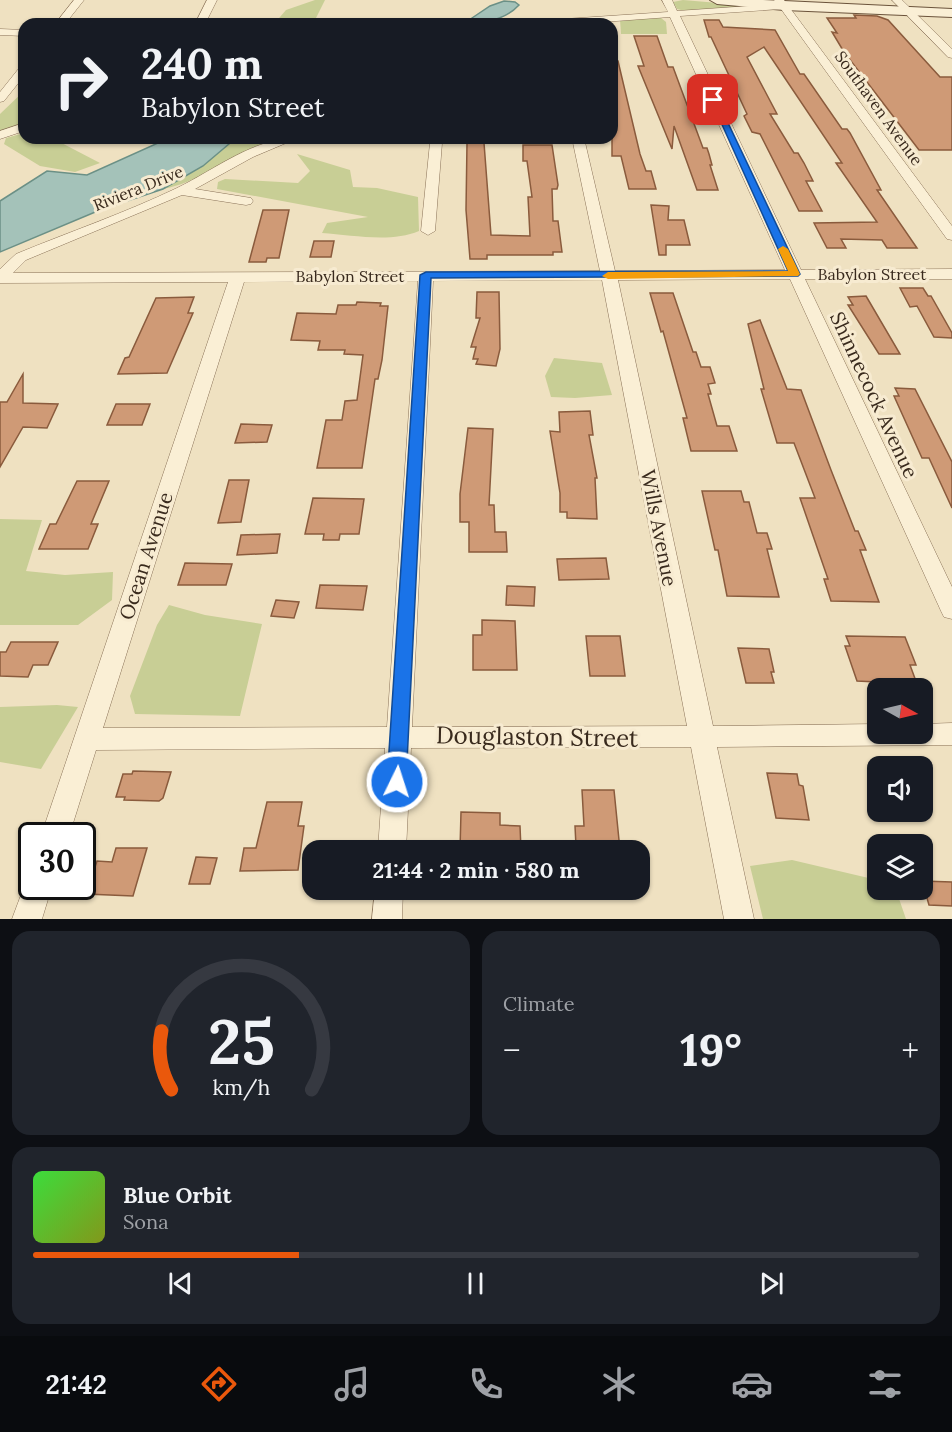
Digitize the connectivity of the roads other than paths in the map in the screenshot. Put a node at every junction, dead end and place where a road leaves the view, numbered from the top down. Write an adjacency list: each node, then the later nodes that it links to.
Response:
1 (79, 0): 9 (street)
2 (212, 0): 10 (street)
3 (717, 0): 5 (main road)
4 (897, 0): 7 (street)
5 (782, 3): 6 (street); 7 (main road); 25 (street, Southaven Avenue)
6 (670, 7): 11 (street); 26 (street, Shinnecock Avenue)
7 (908, 11): 8 (main road); 14 (street)
8 (952, 13)
9 (65, 18)
10 (204, 18)
11 (595, 18)
12 (0, 32): 13 (street)
13 (18, 33)
14 (952, 55)
15 (18, 76): 16 (street)
16 (0, 99)
17 (18, 129): 18 (street)
18 (0, 135)
19 (276, 144): 22 (street, Riviera Drive)
20 (436, 144): 24 (street)
21 (579, 144): 30 (street, Wills Avenue)
22 (181, 191): 23 (street); 31 (street, Riviera Drive)
23 (246, 201)
24 (428, 231)
25 (952, 236)
26 (795, 274): 27 (street, Babylon Street); 30 (street, Babylon Street); 32 (street, Shinnecock Avenue)
27 (952, 274)
28 (426, 275): 29 (street, Babylon Street); 30 (street, Babylon Street); 34 (street)
29 (238, 276): 31 (street, Babylon Street); 36 (street, Ocean Avenue)
30 (609, 276): 35 (street, Wills Avenue)
31 (0, 277)
32 (952, 611)
33 (952, 734): 35 (street, Douglaston Street)
34 (400, 736): 35 (street, Douglaston Street); 36 (street, Douglaston Street); 38 (street)
35 (701, 738): 43 (street, Wills Avenue)
36 (86, 739): 37 (street, Ocean Avenue)
37 (59, 822)
38 (393, 840)
39 (33, 900): 41 (street)
40 (388, 900): 42 (street)
41 (27, 919)
42 (387, 919)
43 (739, 919)

